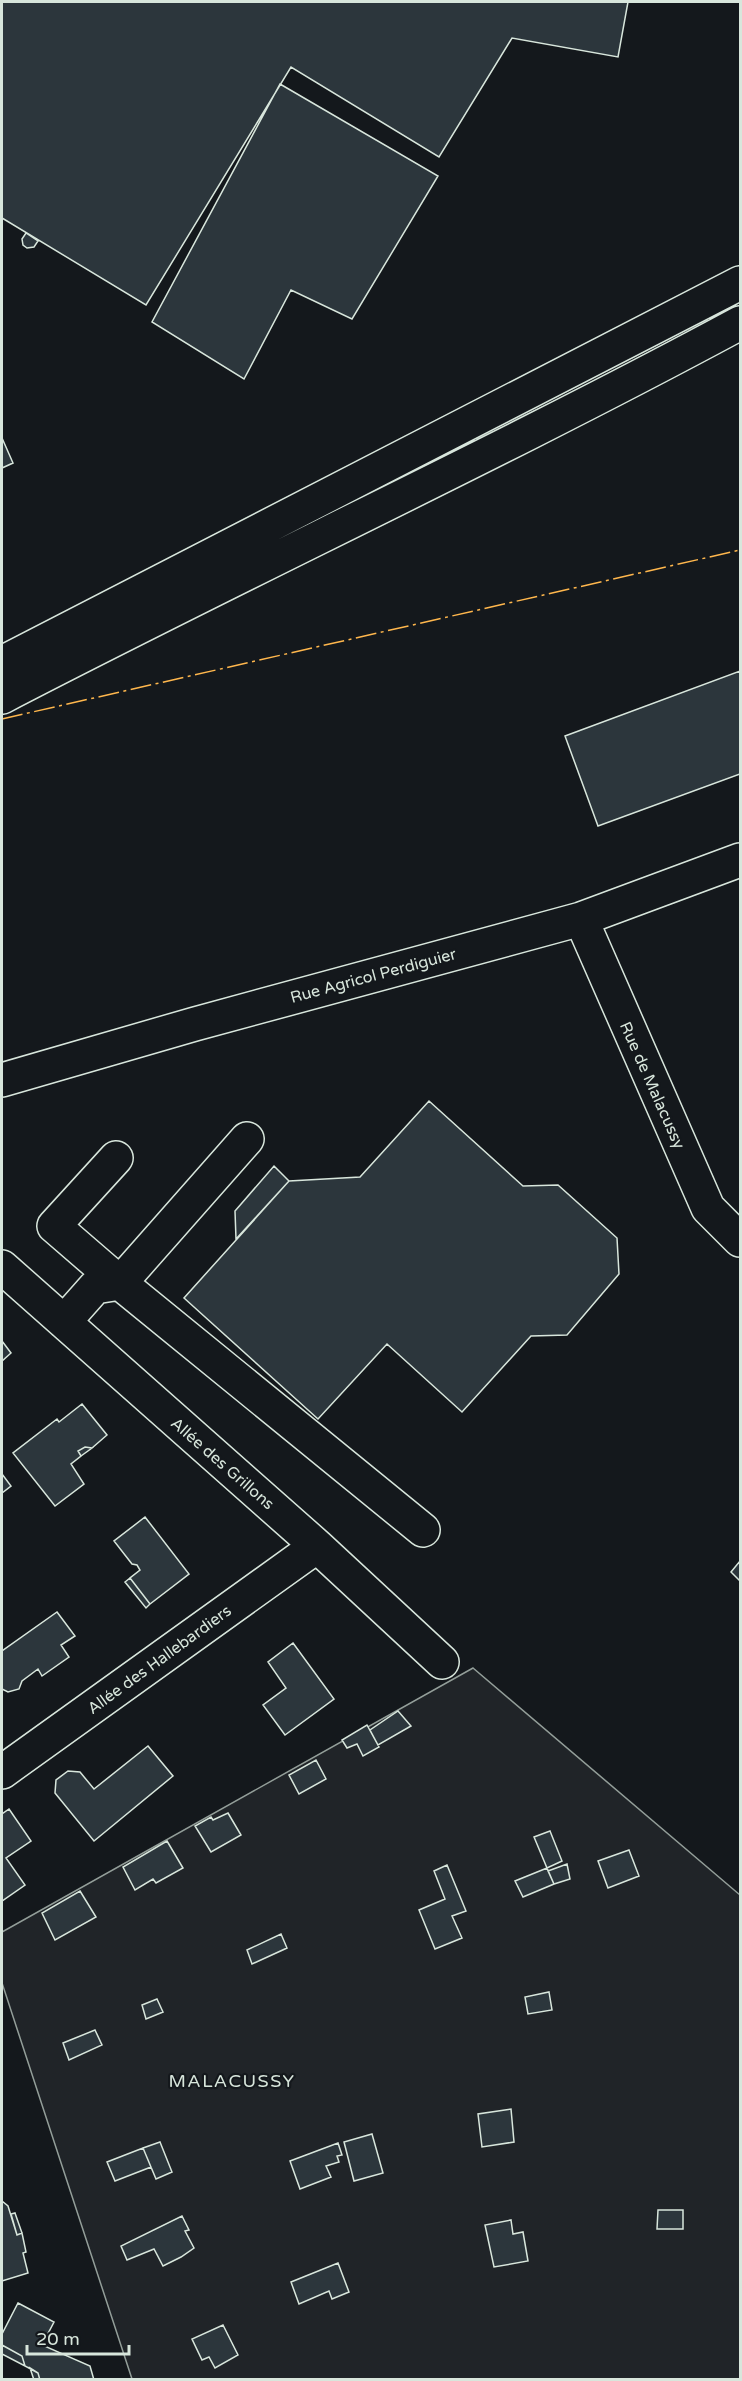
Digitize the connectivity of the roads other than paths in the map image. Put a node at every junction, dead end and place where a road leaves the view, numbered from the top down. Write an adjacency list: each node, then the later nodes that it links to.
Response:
1 (740, 283): 5 (main road)
2 (741, 323): 4 (main road)
3 (741, 332): 4 (main road)
4 (694, 348): 6 (main road)
5 (2, 663)
6 (2, 698)
7 (741, 860): 8 (main road, Rue Agricol Perdiguier)
8 (580, 919): 9 (main road, Rue Agricol Perdiguier); 12 (main road, Rue de Malacussy)
9 (2, 1080)
10 (247, 1139): 14 (main road)
11 (116, 1158): 14 (main road)
12 (741, 1240)
13 (2, 1267): 15 (main road, Allée des Grillons)
14 (120, 1283): 15 (main road); 16 (main road)
15 (64, 1322): 17 (main road, Allée des Grillons)
16 (423, 1530)
17 (317, 1546): 18 (main road, Allée des Grillons); 19 (main road, Allée des Hallebardiers)
18 (442, 1662)
19 (2, 1772)

